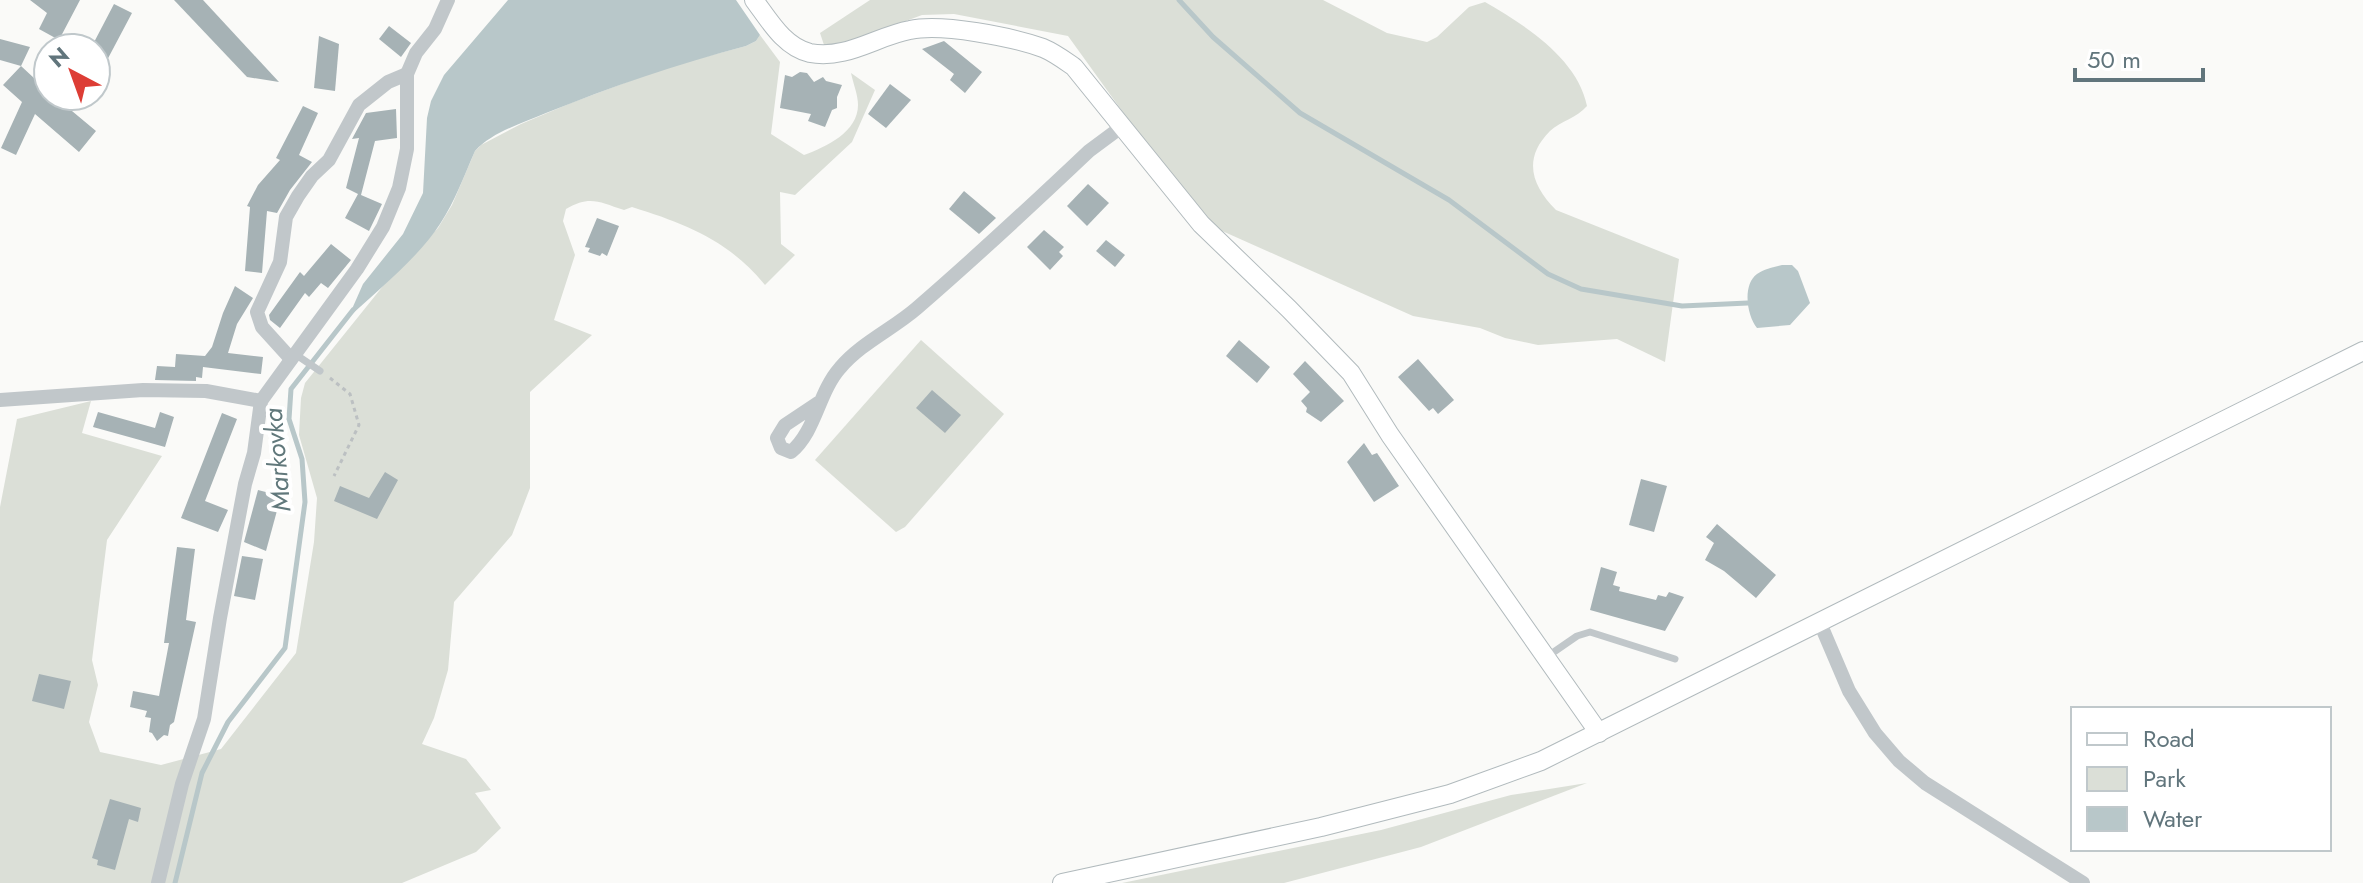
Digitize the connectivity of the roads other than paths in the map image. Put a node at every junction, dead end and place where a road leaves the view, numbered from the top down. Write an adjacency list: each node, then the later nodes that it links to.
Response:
1 (448, 0): 3 (street)
2 (754, 0): 4 (main road)
3 (407, 74): 6 (street); 6 (street)
4 (1120, 128): 10 (street); 12 (main road)
5 (2363, 351): 11 (main road)
6 (297, 358): 7 (lane); 9 (street)
7 (320, 371)
8 (0, 400): 9 (street)
9 (261, 401): 15 (street)
10 (818, 403)
11 (1820, 623): 14 (main road); 17 (street)
12 (1546, 657): 13 (lane); 14 (main road)
13 (1675, 659)
14 (1599, 733): 16 (main road)
15 (158, 883)
16 (1062, 883)
17 (2083, 883)

